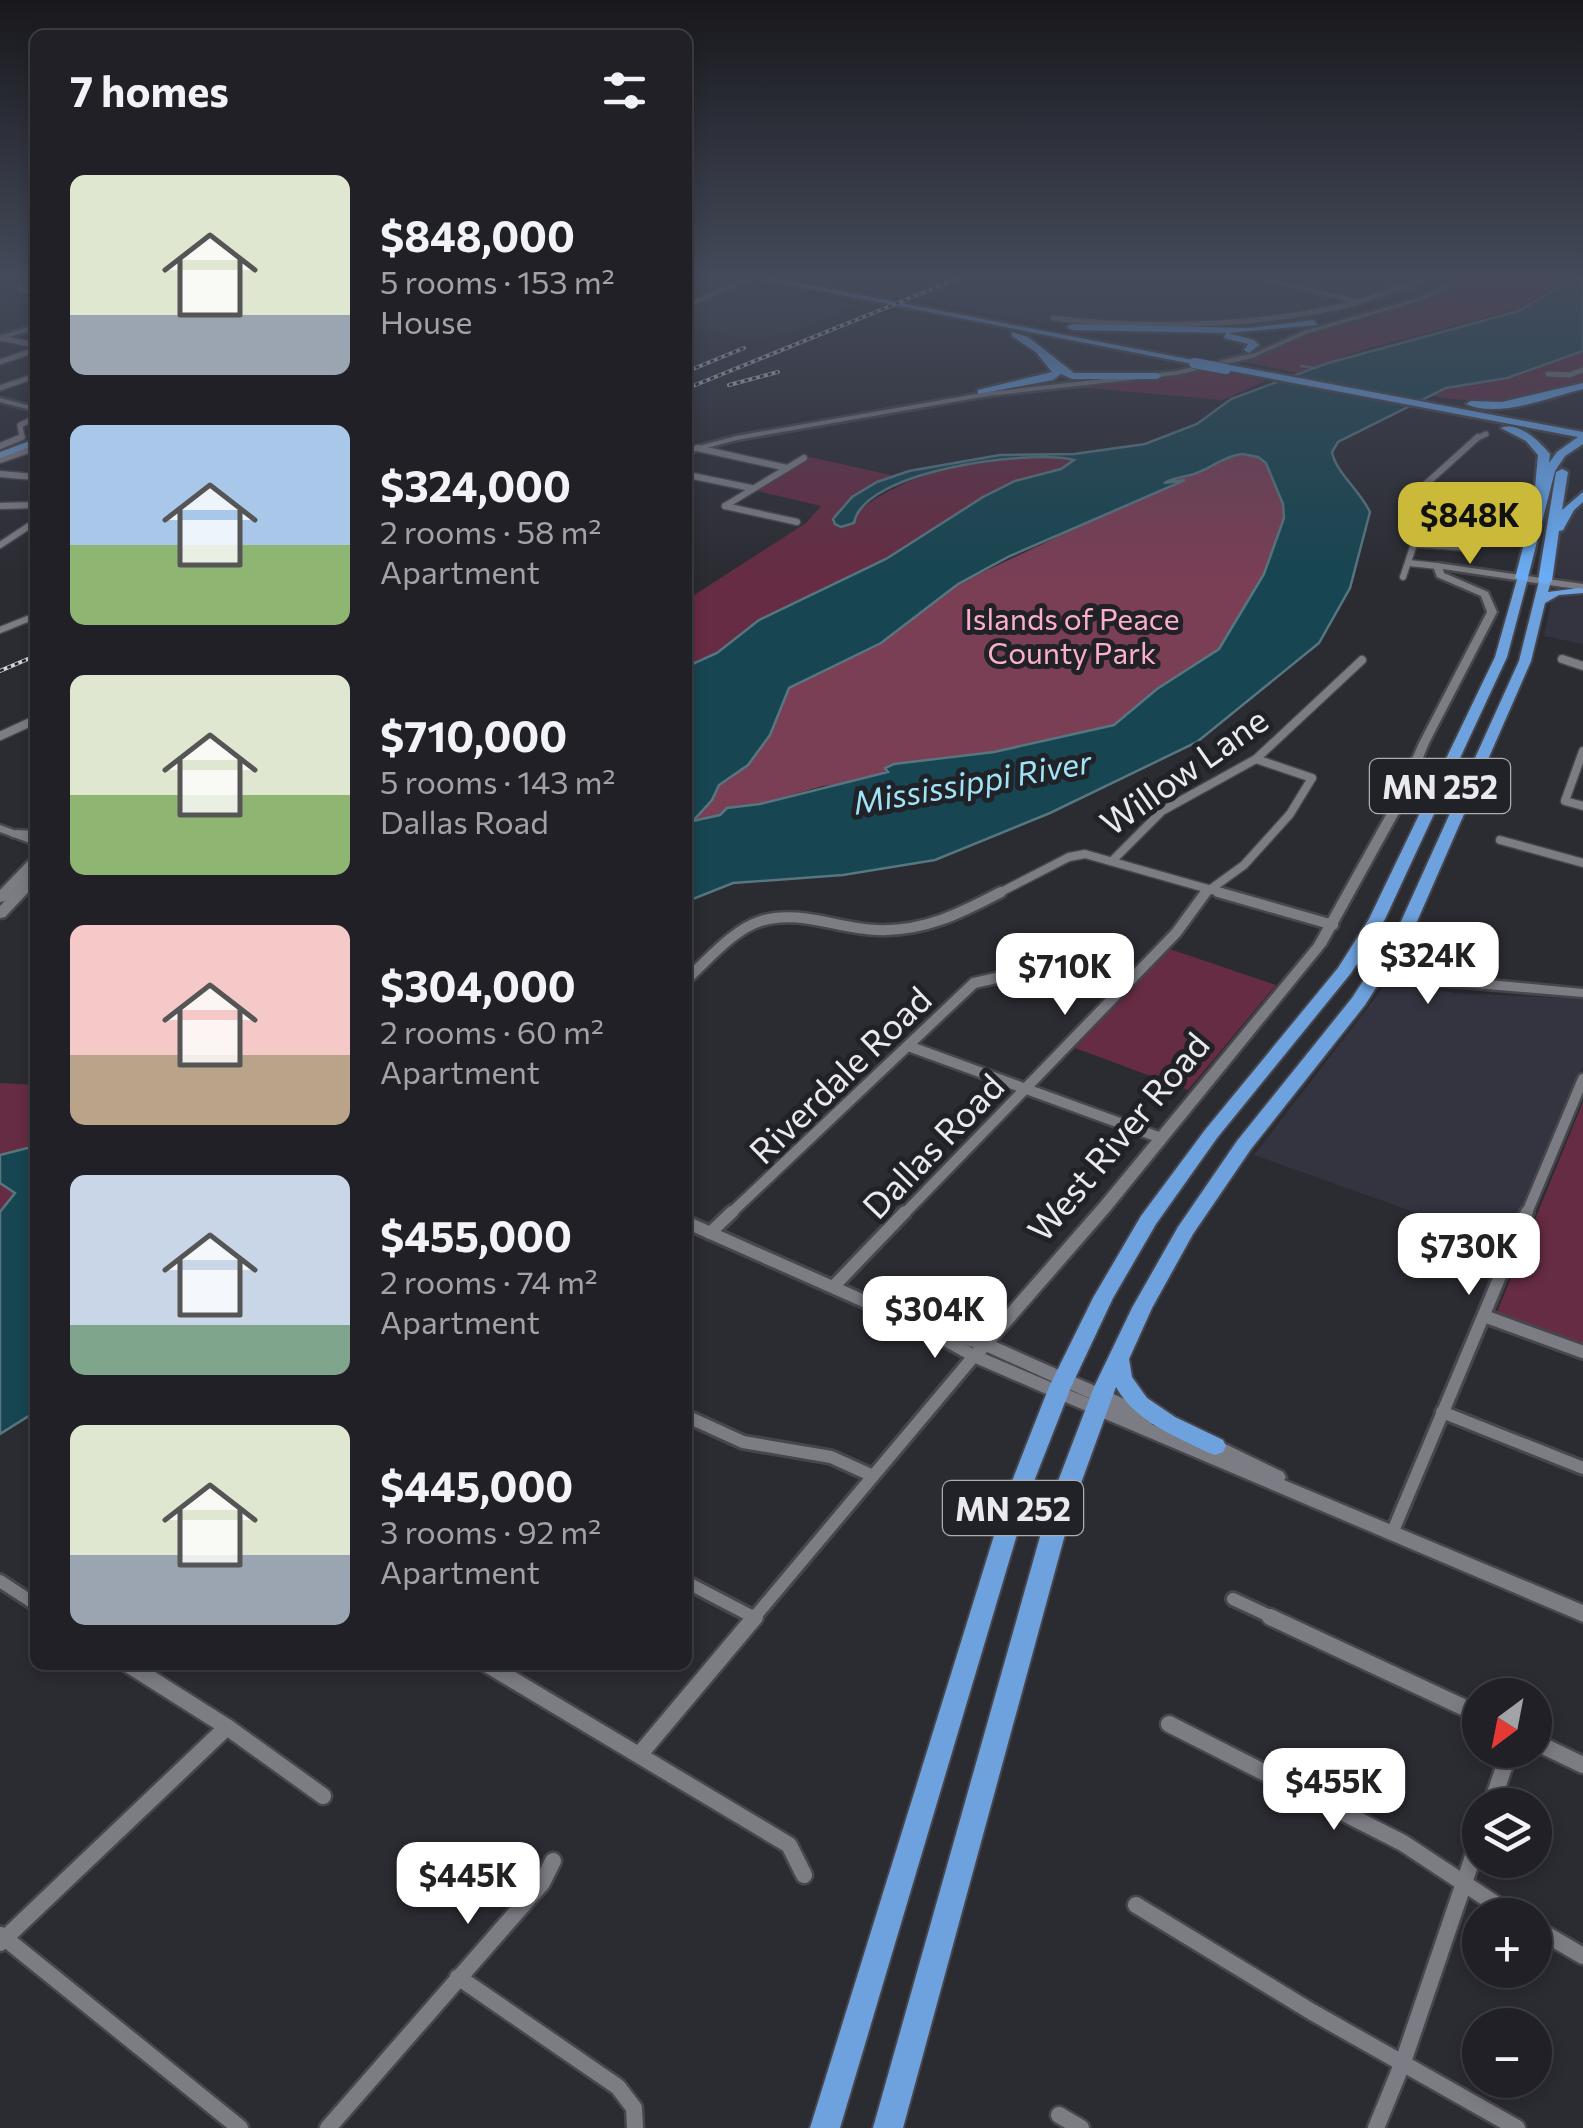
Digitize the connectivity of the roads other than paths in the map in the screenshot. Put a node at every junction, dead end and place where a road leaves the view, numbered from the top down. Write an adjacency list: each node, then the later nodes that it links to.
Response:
1 (28, 378): 10 (street)
2 (1047, 378): 11 (highway)
3 (1069, 378): 11 (main road)
4 (1073, 378): 9 (highway)
5 (1117, 378): 9 (main road)
6 (1293, 378): 14 (highway)
7 (1301, 378): 14 (highway)
8 (1583, 386): 14 (highway)
9 (1043, 387): 21 (main road)
10 (0, 388)
11 (982, 392): 20 (main road)
12 (0, 400): 15 (street)
13 (1574, 402): 18 (highway)
14 (1437, 405): 18 (highway); 34 (highway)
15 (30, 407)
16 (30, 420): 23 (street)
17 (1486, 434): 30 (street)
18 (1580, 436): 34 (highway); 39 (highway)
19 (30, 444): 23 (main road)
20 (692, 449)
21 (692, 449)
22 (692, 449): 25 (street)
23 (0, 453)
24 (804, 458): 25 (street)
25 (787, 468): 29 (street)
26 (0, 474): 28 (street)
27 (692, 476): 29 (street)
28 (30, 477)
29 (751, 488): 35 (street)
30 (1415, 496): 37 (street); 37 (street)
31 (1583, 496): 39 (highway)
32 (0, 506): 33 (street)
33 (30, 506)
34 (1539, 508): 44 (highway, MN 252)
35 (796, 522)
36 (30, 525): 38 (street)
37 (1414, 544): 40 (street)
38 (0, 546)
39 (1550, 548): 45 (highway, MN 252)
40 (1409, 563): 41 (street); 42 (street)
41 (1437, 566): 43 (street); 44 (street)
42 (1404, 577)
43 (1454, 579): 44 (street); 71 (street, West River Road)
44 (1522, 580): 45 (street); 73 (highway, MN 252)
45 (1545, 584): 46 (street); 47 (highway, MN 252)
46 (1582, 590): 47 (highway)
47 (1542, 602): 72 (highway, MN 252)
48 (30, 618): 50 (street)
49 (0, 619): 50 (street)
50 (16, 624): 51 (street)
51 (0, 630)
52 (1562, 659): 54 (street)
53 (1362, 660): 58 (street, Willow Lane)
54 (1583, 666)
55 (30, 722): 56 (street)
56 (0, 736)
57 (1583, 751): 59 (street)
58 (1256, 759): 64 (street, Willow Lane); 68 (street, Dallas Road)
59 (1583, 806)
60 (0, 828): 61 (street)
61 (16, 834): 62 (main road)
62 (30, 837)
63 (1500, 840): 65 (street)
64 (1114, 859): 68 (street); 75 (street, Willow Lane)
65 (1583, 862)
66 (30, 867): 69 (main road)
67 (30, 882): 70 (main road)
68 (1214, 889): 71 (street); 76 (street, Dallas Road)
69 (0, 898)
70 (0, 914)
71 (1332, 925): 82 (street, West River Road)
72 (1407, 926): 74 (highway, MN 252); 77 (street)
73 (1351, 960): 74 (street); 90 (highway, MN 252)
74 (1381, 970): 77 (street); 78 (street); 89 (highway, MN 252)
75 (692, 975)
76 (1132, 979): 79 (street, Riverdale Road); 81 (street, Dallas Road)
77 (1475, 985): 78 (street)
78 (1583, 995)
79 (911, 1047): 81 (street); 84 (street, Riverdale Road)
80 (1583, 1080): 86 (street)
81 (1025, 1088): 82 (street); 85 (street, Dallas Road)
82 (1161, 1138): 87 (street, West River Road)
83 (692, 1226): 84 (street)
84 (710, 1233): 85 (street)
85 (833, 1287): 87 (street)
86 (1484, 1316): 88 (street); 92 (street)
87 (979, 1350): 90 (street); 96 (street, West River Road)
88 (1583, 1352)
89 (1118, 1359): 91 (highway, MN 252); 94 (highway)
90 (1060, 1386): 91 (street); 128 (highway, MN 252)
91 (1099, 1403): 94 (street); 97 (street); 129 (highway, MN 252)
92 (1442, 1412): 95 (street); 98 (street)
93 (692, 1418): 96 (street)
94 (1215, 1446): 97 (street)
95 (1583, 1468)
96 (873, 1476): 104 (street, West River Road)
97 (1304, 1492): 98 (street)
98 (1393, 1532): 103 (street)
99 (0, 1581): 102 (street)
100 (692, 1584): 104 (street)
101 (1232, 1599): 107 (street)
102 (30, 1601)
103 (1583, 1614)
104 (754, 1618): 111 (street, West River Road)
105 (137, 1670): 109 (street)
106 (497, 1670): 111 (street)
107 (1462, 1707)
108 (1169, 1724): 116 (street)
109 (227, 1727): 113 (street); 120 (street)
110 (1552, 1750): 112 (street)
111 (640, 1754): 115 (street)
112 (1583, 1766)
113 (322, 1796)
114 (553, 1862): 122 (street)
115 (804, 1875)
116 (1464, 1880): 117 (street); 123 (street)
117 (1489, 1898)
118 (1136, 1905): 123 (street)
119 (1552, 1938): 121 (street)
120 (2, 1939): 125 (street)
121 (1583, 1956)
122 (458, 1977): 126 (street); 127 (street)
123 (1404, 2062): 131 (street); 132 (street)
124 (1059, 2114): 130 (street)
125 (240, 2128)
126 (328, 2128)
127 (635, 2128)
128 (826, 2128)
129 (888, 2128)
130 (1081, 2128)
131 (1376, 2128)
132 (1518, 2128)

